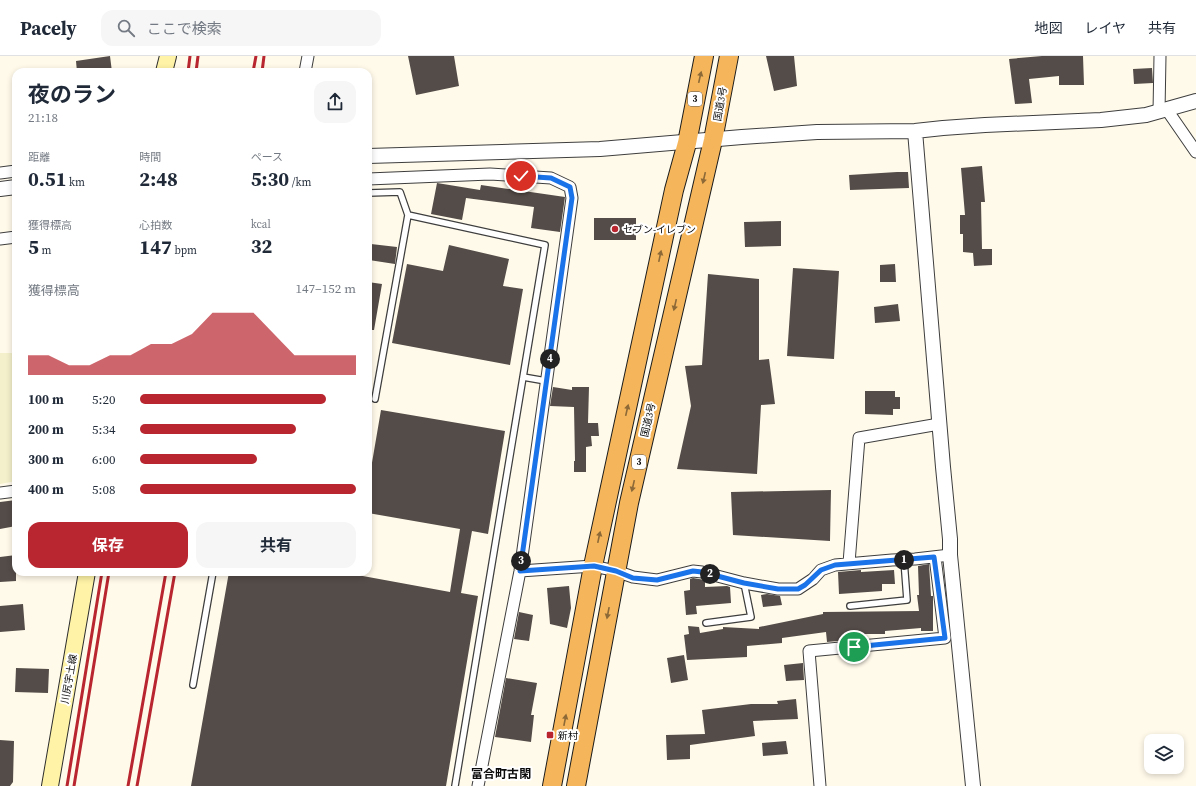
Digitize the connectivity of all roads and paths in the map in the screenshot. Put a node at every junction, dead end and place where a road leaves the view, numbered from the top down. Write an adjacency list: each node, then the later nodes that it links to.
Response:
1 (168, 56): 6 (main road)
2 (308, 56): 7 (street)
3 (704, 56): 12 (highway, 3, one-way to 3)
4 (728, 56): 11 (highway, 国道3号 / 3)
5 (1160, 56): 9 (street)
6 (165, 68)
7 (306, 68)
8 (1196, 101): 9 (street)
9 (1163, 111): 10 (street); 13 (street)
10 (915, 131): 11 (street); 27 (street)
11 (713, 140): 12 (street); 36 (highway, 国道3号 / 3, one-way to 36)
12 (686, 143): 14 (street); 34 (highway, 3, one-way to 12)
13 (1196, 152)
14 (372, 156)
15 (12, 171): 16 (street)
16 (0, 172)
17 (372, 179): 25 (street)
18 (12, 188): 19 (street)
19 (0, 189)
20 (372, 193): 21 (lane)
21 (408, 215): 24 (lane); 26 (lane)
22 (12, 238): 23 (street)
23 (0, 239)
24 (523, 377): 25 (lane); 44 (lane)
25 (546, 381): 35 (street)
26 (375, 399)
27 (939, 424): 30 (street); 33 (street)
28 (12, 492): 29 (street)
29 (0, 493)
30 (950, 555): 31 (street); 49 (street)
31 (934, 557): 32 (street); 48 (street)
32 (904, 560): 33 (street); 40 (lane)
33 (850, 564): 39 (street)
34 (594, 566): 35 (street); 36 (street); 46 (highway, 3, one-way to 34)
35 (520, 571): 45 (street)
36 (616, 571): 39 (street); 47 (highway, 国道3号 / 3, one-way to 47)
37 (86, 576): 43 (main road, 川尻宇土線)
38 (211, 576): 42 (lane)
39 (744, 583): 41 (lane)
40 (850, 606)
41 (706, 623)
42 (193, 685)
43 (50, 786)
44 (455, 786)
45 (478, 786)
46 (552, 786)
47 (576, 786)
48 (820, 786)
49 (973, 786)

